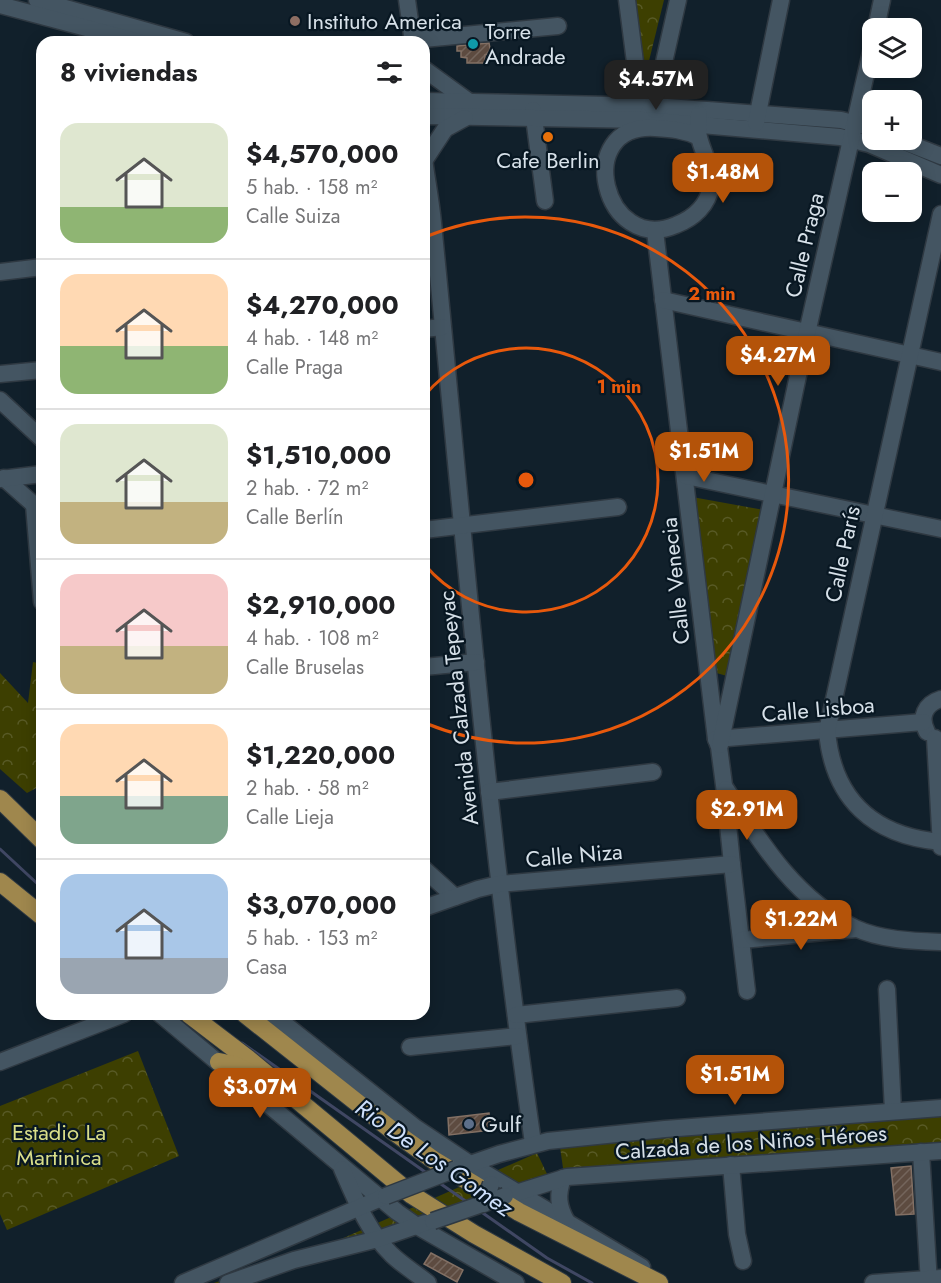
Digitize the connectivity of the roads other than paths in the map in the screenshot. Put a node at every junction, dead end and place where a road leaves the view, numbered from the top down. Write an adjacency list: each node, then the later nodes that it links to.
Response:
1 (37, 0): 11 (street)
2 (407, 0): 12 (street)
3 (627, 0): 20 (street)
4 (678, 0): 20 (street)
5 (781, 0): 21 (street)
6 (882, 0): 8 (street)
7 (0, 5): 10 (street)
8 (878, 18)
9 (558, 26): 13 (street)
10 (132, 36)
11 (137, 36)
12 (412, 36)
13 (430, 39)
14 (430, 75): 17 (street)
15 (865, 78): 24 (street, Calle Praga)
16 (430, 102): 17 (street)
17 (467, 109): 18 (street); 19 (street); 26 (street)
18 (533, 111): 20 (street); 29 (street)
19 (430, 115)
20 (641, 116): 22 (street); 22 (street); 31 (street)
21 (756, 122): 22 (street); 24 (street)
22 (699, 124): 31 (street)
23 (862, 129): 24 (street)
24 (854, 130): 28 (street); 38 (street, Calle Praga)
25 (922, 149): 27 (street)
26 (430, 153)
27 (941, 156)
28 (941, 175)
29 (545, 201)
30 (941, 214): 39 (street, Calle París)
31 (656, 231): 35 (street, Calle Venecia)
32 (430, 237): 36 (street, Avenida Calzada Tepeyac)
33 (36, 268): 34 (street)
34 (0, 272)
35 (663, 300): 38 (street); 46 (street, Calle Venecia)
36 (442, 327): 37 (street); 52 (street, Avenida Calzada Tepeyac)
37 (430, 328)
38 (807, 333): 39 (street); 48 (street, Calle Praga)
39 (911, 354): 40 (street); 51 (street, Calle París)
40 (941, 362)
41 (36, 371): 42 (street)
42 (0, 375)
43 (0, 400): 44 (street)
44 (36, 433)
45 (36, 475): 47 (street)
46 (686, 476): 48 (street); 61 (street, Calle Venecia)
47 (2, 478): 49 (street)
48 (772, 494): 51 (street); 61 (street, Calle Praga)
49 (36, 506)
50 (618, 507): 52 (street)
51 (874, 514): 53 (street); 59 (street, Calle París)
52 (462, 526): 54 (street); 55 (street, Avenida Calzada Tepeyac)
53 (941, 529)
54 (430, 530)
55 (476, 662): 56 (street); 64 (street, Avenida Calzada Tepeyac)
56 (430, 666)
57 (941, 699): 58 (street)
58 (923, 722): 59 (street, Calle Lisboa); 60 (street)
59 (827, 731): 61 (street, Calle Lisboa); 69 (street, Calle París)
60 (938, 739): 69 (street)
61 (719, 742): 63 (street, Calle Venecia)
62 (653, 772): 64 (street)
63 (724, 785): 71 (street, Calle Venecia); 78 (street)
64 (489, 792): 74 (street, Avenida Calzada Tepeyac)
65 (0, 799): 66 (main road)
66 (22, 819): 67 (street); 68 (main road)
67 (36, 825)
68 (36, 834)
69 (940, 842): 70 (street)
70 (941, 847)
71 (732, 864): 74 (street, Calle Niza); 79 (street, Calle Venecia)
72 (430, 874): 75 (street)
73 (0, 882): 77 (main road)
74 (499, 884): 75 (street, Calle Niza); 84 (street, Avenida Calzada Tepeyac)
75 (455, 897): 76 (street, Calle Niza)
76 (430, 906)
77 (36, 911)
78 (856, 929): 79 (street); 80 (street)
79 (742, 940): 82 (street, Calle Venecia)
80 (941, 942)
81 (887, 990): 95 (street)
82 (747, 991)
83 (677, 998): 84 (street)
84 (516, 1015): 90 (street, Avenida Calzada Tepeyac)
85 (108, 1020): 92 (street)
86 (167, 1020): 93 (street)
87 (197, 1020): 105 (main road)
88 (253, 1020): 122 (main road)
89 (280, 1020): 101 (street)
90 (518, 1036): 91 (street); 96 (street, Avenida Calzada Tepeyac)
91 (410, 1047)
92 (0, 1062)
93 (219, 1062): 99 (street); 105 (main road)
94 (941, 1108): 95 (street, Calzada de los Niños Héroes)
95 (893, 1111): 96 (street, Calzada de los Niños Héroes)
96 (533, 1143): 101 (street, Calzada de los Niños Héroes)
97 (941, 1151): 98 (street, Calzada de los Niños Héroes)
98 (921, 1152): 100 (street, Calzada de los Niños Héroes); 115 (street)
99 (340, 1163): 106 (street); 108 (street); 109 (street)
100 (731, 1165): 102 (street, Calzada de los Niños Héroes); 114 (street)
101 (463, 1166): 103 (street); 106 (street, Calzada de los Niños Héroes, bridge)
102 (563, 1178): 104 (street, Calzada de los Niños Héroes); 110 (street)
103 (492, 1180): 104 (street); 107 (street, bridge)
104 (512, 1194): 107 (street, Calzada de los Niños Héroes, bridge); 110 (street)
105 (412, 1195): 112 (main road)
106 (383, 1197): 108 (street, Calzada de los Niños Héroes); 111 (street)
107 (484, 1204): 111 (street, Calzada de los Niños Héroes, bridge)
108 (359, 1207): 109 (street, Calzada de los Niños Héroes); 113 (street)
109 (329, 1220): 116 (street, Calzada de los Niños Héroes)
110 (567, 1222): 123 (street)
111 (425, 1223): 113 (street, Calzada de los Niños Héroes); 119 (street)
112 (474, 1234): 120 (main road); 121 (main road)
113 (378, 1239): 117 (street, Calzada de los Niños Héroes); 118 (street)
114 (743, 1261)
115 (933, 1280): 124 (street)
116 (183, 1283)
117 (228, 1283)
118 (428, 1283)
119 (516, 1283)
120 (543, 1283)
121 (562, 1283)
122 (658, 1283)
123 (663, 1283)
124 (873, 1283)

